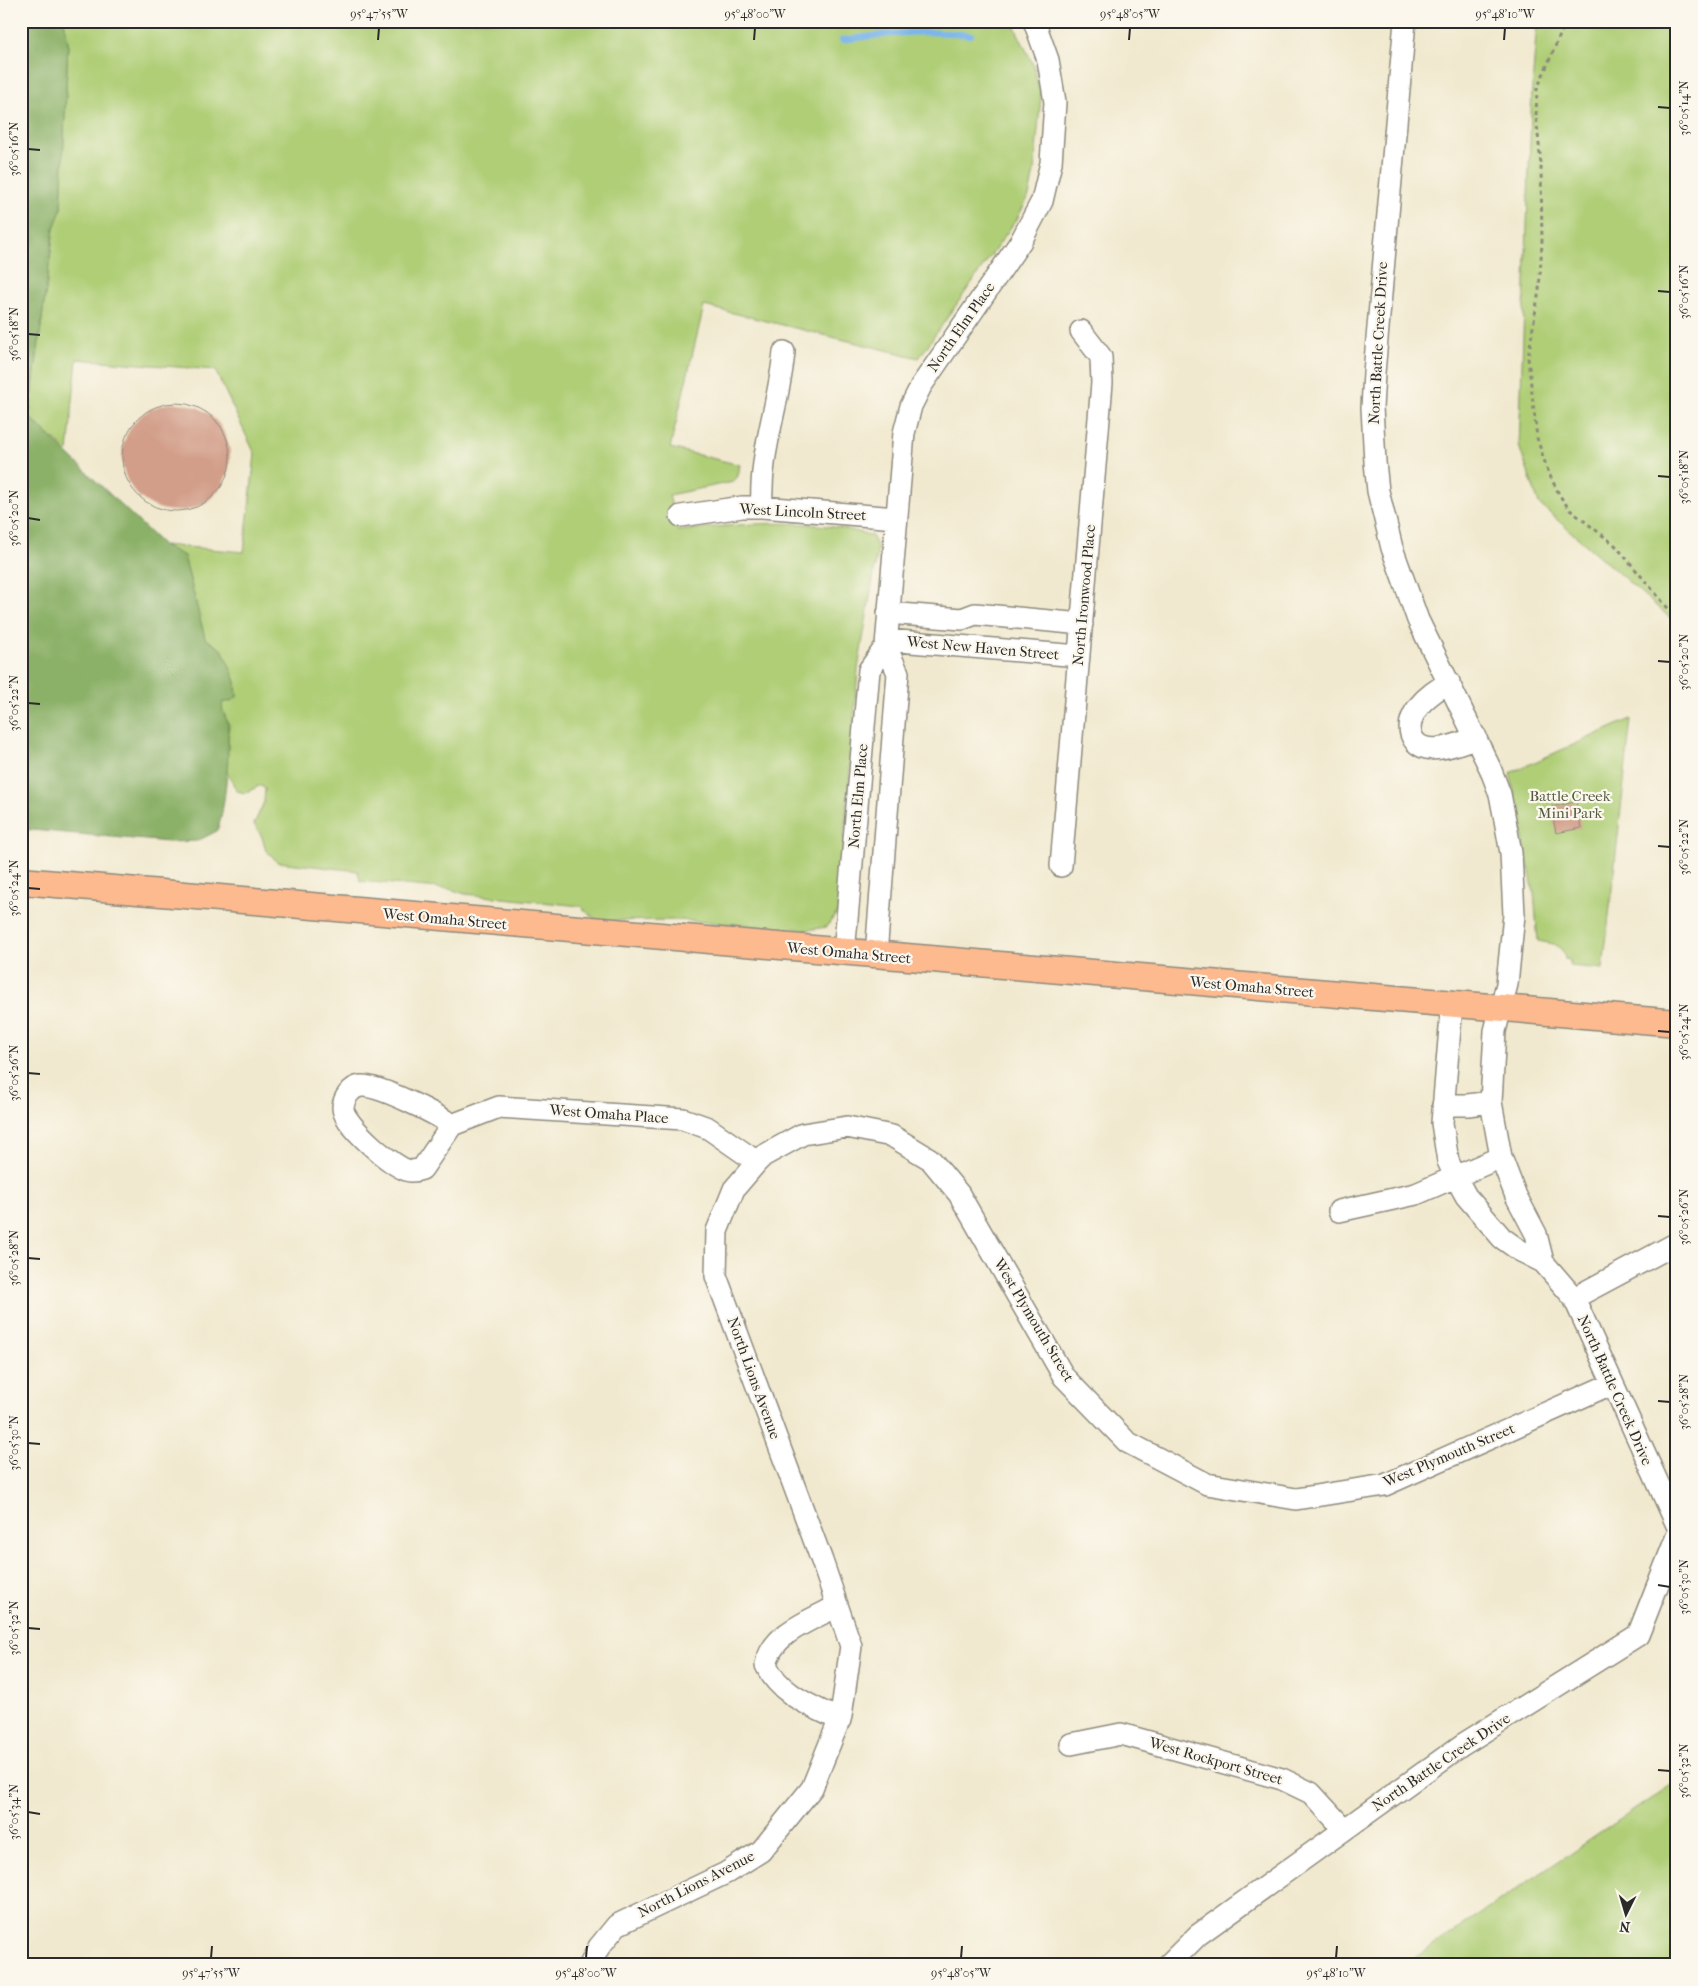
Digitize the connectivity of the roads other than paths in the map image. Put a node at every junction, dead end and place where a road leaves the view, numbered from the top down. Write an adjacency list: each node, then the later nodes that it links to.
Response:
1 (1034, 21): 7 (street, North Elm Place)
2 (1405, 21): 12 (street, North Battle Creek Drive)
3 (1081, 331): 9 (street, North Ironwood Place)
4 (784, 352): 5 (street)
5 (762, 507): 6 (street, West Lincoln Street); 7 (street, West Lincoln Street)
6 (681, 516)
7 (896, 518): 8 (street, North Elm Place)
8 (888, 613): 9 (street, West New Haven Street); 10 (street, North Elm Place)
9 (1082, 624): 11 (street, North Ironwood Place)
10 (886, 643): 11 (street, West New Haven Street); 16 (street, North Elm Place); 17 (street, North Elm Place)
11 (1079, 656): 14 (street, North Ironwood Place)
12 (1449, 682): 13 (street, North Battle Creek Drive); 13 (street)
13 (1476, 737): 19 (street, North Battle Creek Drive)
14 (1061, 866)
15 (21, 881): 16 (main road, West Omaha Street)
16 (844, 953): 17 (main road, West Omaha Street)
17 (876, 955): 18 (main road, West Omaha Street)
18 (1452, 1004): 19 (main road, West Omaha Street); 22 (street, North Battle Creek Drive)
19 (1501, 1008): 20 (main road, West Omaha Street); 21 (street, North Battle Creek Drive)
20 (1677, 1023)
21 (1491, 1102): 22 (street); 24 (street, North Battle Creek Drive)
22 (1443, 1106): 26 (street, North Battle Creek Drive)
23 (452, 1125): 23 (street); 25 (street, West Omaha Place)
24 (1501, 1156): 26 (street); 29 (street, North Battle Creek Drive)
25 (760, 1159): 31 (street, West Plymouth Street); 34 (street, North Lions Avenue)
26 (1455, 1176): 27 (street); 29 (street, North Battle Creek Drive)
27 (1339, 1211)
28 (1677, 1243): 30 (street)
29 (1543, 1262): 30 (street, North Battle Creek Drive)
30 (1574, 1298): 31 (street, North Battle Creek Drive)
31 (1611, 1384): 32 (street, North Battle Creek Drive)
32 (1677, 1525)
33 (1677, 1536): 37 (street, North Battle Creek Drive)
34 (837, 1606): 35 (street, North Lions Avenue); 35 (street)
35 (840, 1720): 38 (street, North Lions Avenue)
36 (1071, 1744): 37 (street, West Rockport Street)
37 (1344, 1829): 39 (street, North Battle Creek Drive)
38 (590, 1965)
39 (1168, 1965)

